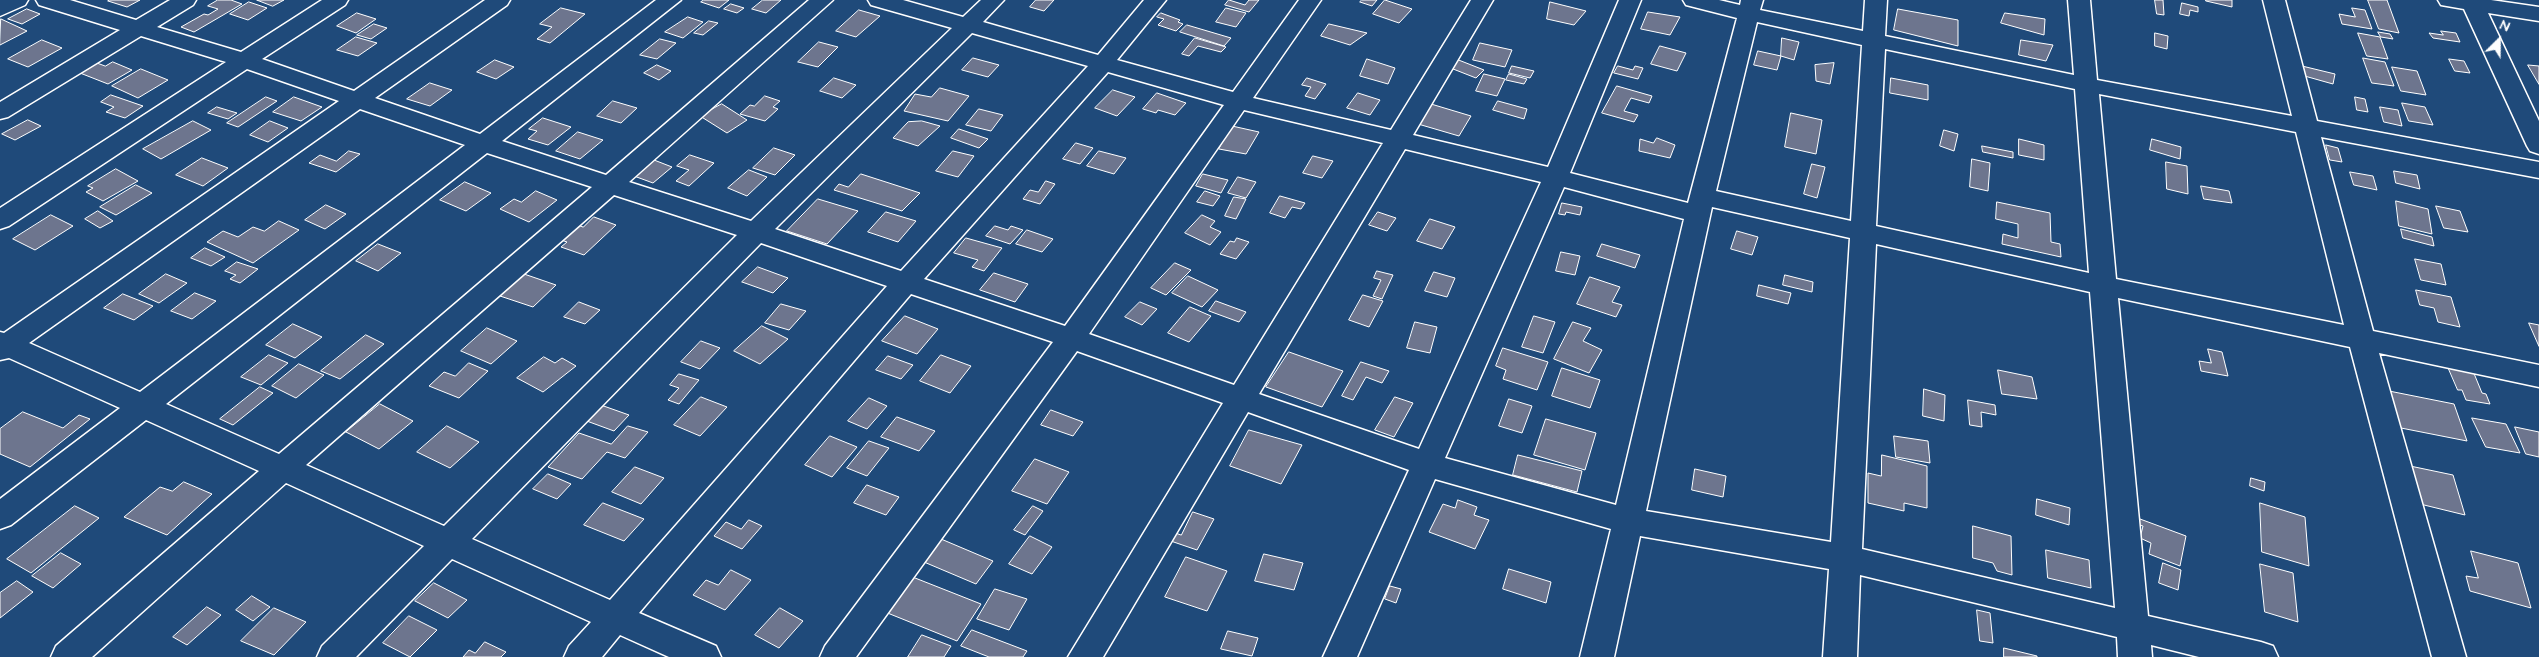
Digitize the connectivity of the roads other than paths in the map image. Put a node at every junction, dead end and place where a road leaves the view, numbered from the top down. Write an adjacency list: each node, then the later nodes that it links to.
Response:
1 (17, 0): 21 (street)
2 (47, 0): 24 (street)
3 (185, 0): 24 (street)
4 (337, 0): 26 (street)
5 (499, 0): 29 (street)
6 (670, 0): 34 (street)
7 (822, 0): 38 (street)
8 (879, 0): 23 (street)
9 (993, 0): 23 (street)
10 (1155, 0): 27 (street)
11 (1310, 0): 30 (street)
12 (1482, 0): 33 (street)
13 (1630, 0): 37 (street)
14 (1694, 0): 20 (street)
15 (1876, 0): 25 (street)
16 (2079, 0): 28 (street)
17 (2274, 0): 32 (street)
18 (2449, 0): 19 (street)
19 (2472, 2): 22 (street); 35 (street)
20 (1750, 7): 25 (street); 39 (street)
21 (0, 9)
22 (2539, 14)
23 (969, 24): 27 (street); 42 (street)
24 (138, 28): 26 (street); 31 (street)
25 (1874, 39): 28 (street); 41 (street)
26 (245, 61): 29 (street); 40 (street)
27 (1104, 62): 30 (street); 43 (street)
28 (2088, 85): 32 (street); 44 (street)
29 (355, 100): 34 (street); 47 (street)
30 (1237, 101): 33 (street); 45 (street)
31 (0, 112)
32 (2305, 126): 36 (street); 46 (street)
33 (1399, 140): 37 (street); 49 (street)
34 (482, 143): 38 (street); 50 (street)
35 (2539, 146)
36 (2539, 170)
37 (1556, 177): 39 (street); 51 (street)
38 (613, 184): 42 (street); 52 (street)
39 (1700, 205): 41 (street); 54 (street)
40 (0, 220)
41 (1863, 230): 44 (street); 56 (street)
42 (756, 232): 43 (street); 55 (street)
43 (905, 283): 45 (street); 57 (street)
44 (2105, 286): 46 (street); 58 (street)
45 (1071, 338): 49 (street); 63 (street)
46 (2362, 341): 48 (street); 69 (street)
47 (2, 346): 50 (street)
48 (2539, 376)
49 (1240, 399): 51 (street); 64 (street)
50 (142, 405): 52 (street); 53 (street)
51 (1428, 465): 54 (street); 65 (street)
52 (282, 467): 55 (street); 59 (street)
53 (0, 516)
54 (1627, 520): 56 (street); 66 (street)
55 (450, 542): 57 (street); 60 (street)
56 (1845, 558): 58 (street); 67 (street)
57 (616, 616): 61 (street); 62 (street)
58 (2134, 642): 68 (street)
59 (68, 657)
60 (334, 657)
61 (581, 657)
62 (704, 657)
63 (838, 657)
64 (1085, 657)
65 (1340, 657)
66 (1597, 657)
67 (1840, 657)
68 (2261, 657)
69 (2449, 657)

